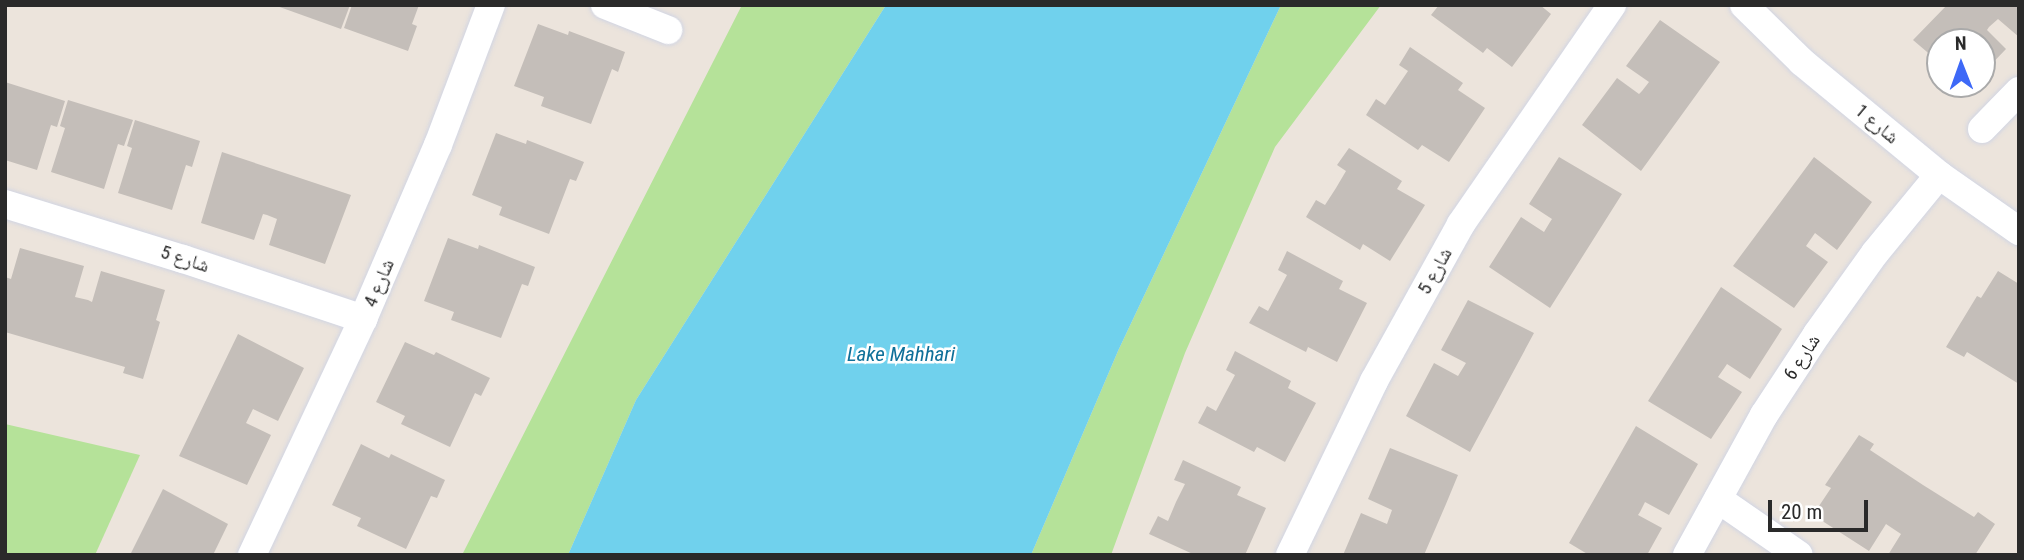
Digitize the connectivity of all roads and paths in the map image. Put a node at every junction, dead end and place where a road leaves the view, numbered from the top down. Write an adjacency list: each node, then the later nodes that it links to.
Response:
1 (491, 5): 11 (street, شارع 4)
2 (605, 5): 5 (street)
3 (1612, 5): 14 (street, شارع 5)
4 (1744, 5): 8 (street, شارع 1)
5 (668, 30)
6 (2019, 91): 7 (street)
7 (1982, 129)
8 (1939, 175): 10 (street, شارع 1); 12 (street, شارع 6)
9 (5, 204): 11 (street, شارع 5)
10 (2019, 231)
11 (363, 319): 13 (street, شارع 4)
12 (1718, 499): 15 (street, شارع 6); 16 (street)
13 (252, 555)
14 (1290, 555)
15 (1687, 555)
16 (1799, 555)

